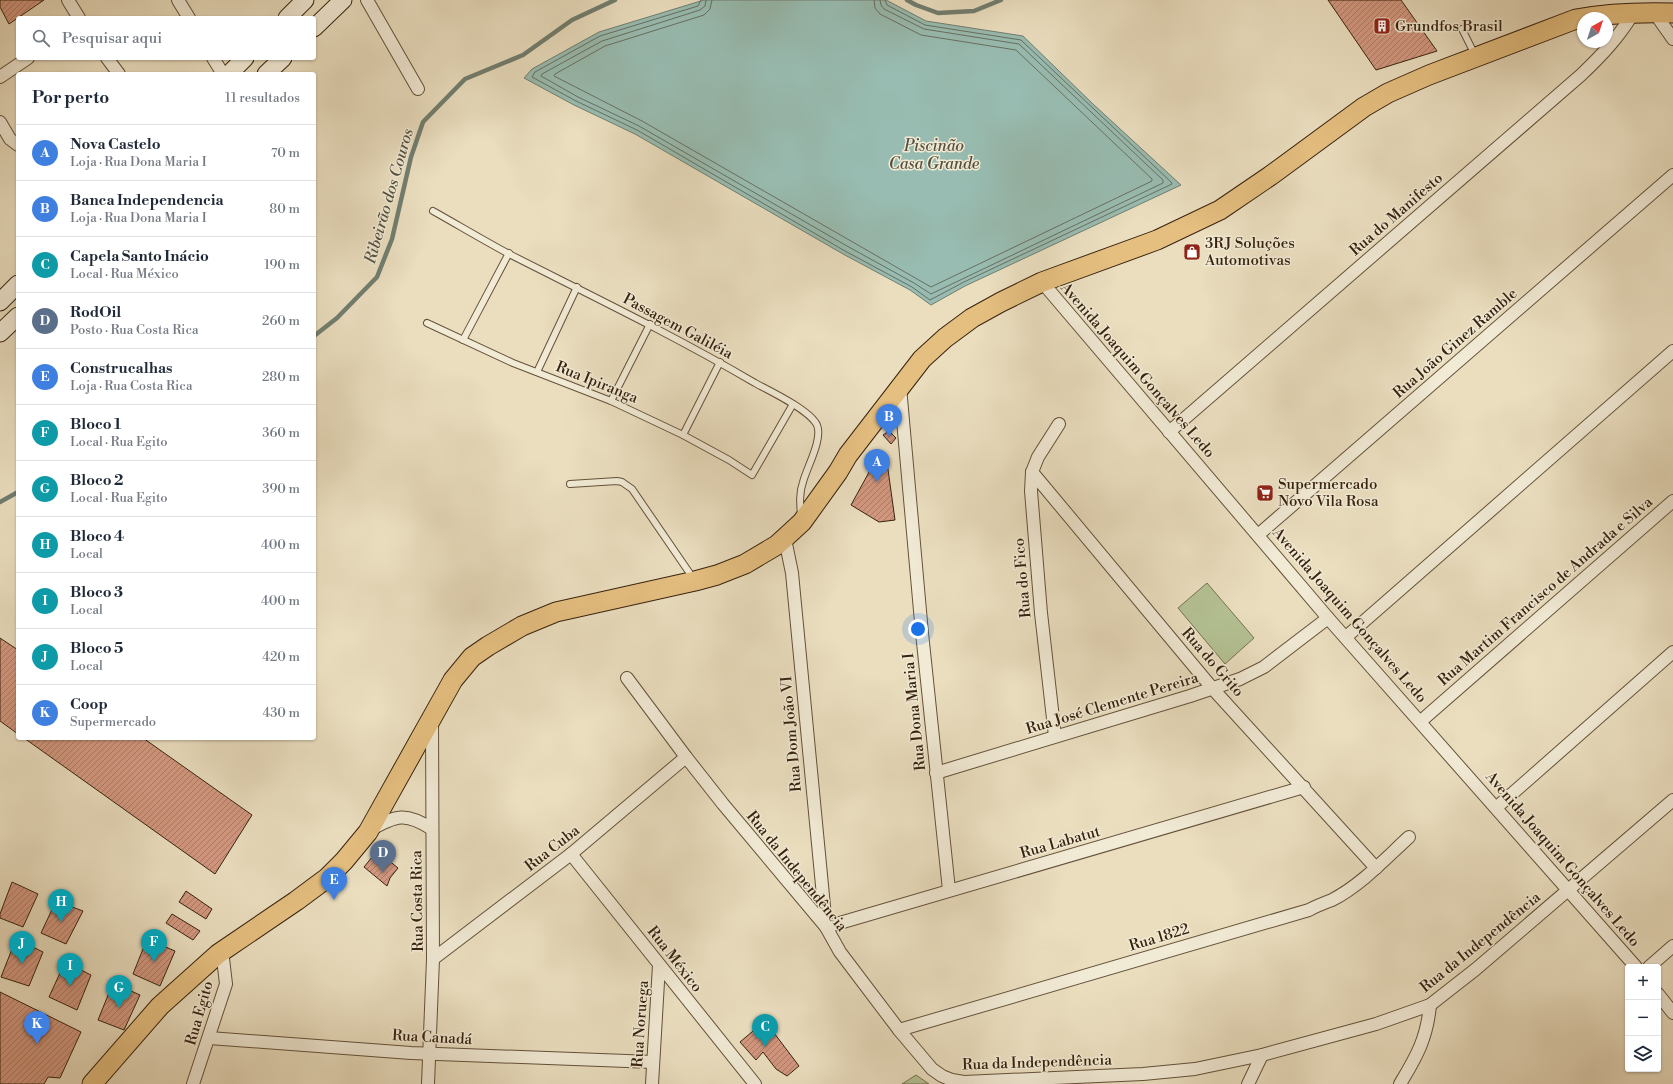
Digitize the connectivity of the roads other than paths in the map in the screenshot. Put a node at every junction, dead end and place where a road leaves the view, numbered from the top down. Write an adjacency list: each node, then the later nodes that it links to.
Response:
1 (68, 0): 9 (street)
2 (178, 0): 10 (street)
3 (305, 0): 11 (main road)
4 (343, 0): 12 (main road)
5 (367, 0): 26 (street)
6 (1634, 12): 7 (main road); 15 (main road); 48 (street, Rua do Manifesto)
7 (1654, 12): 8 (main road); 14 (street)
8 (1673, 13)
9 (78, 16)
10 (188, 16)
11 (289, 16)
12 (316, 26)
13 (1462, 29): 15 (lane)
14 (1673, 39)
15 (1476, 57): 32 (main road)
16 (25, 60): 25 (street)
17 (108, 60): 21 (street)
18 (215, 60): 22 (street)
19 (243, 60): 23 (main road)
20 (281, 60): 24 (main road)
21 (117, 72)
22 (222, 72)
23 (231, 72)
24 (268, 72)
25 (0, 77)
26 (418, 89)
27 (0, 122): 28 (street)
28 (16, 144)
29 (1673, 175): 54 (street, Rua João Ginez Ramble)
30 (432, 211): 31 (lane, Passagem Galiléia)
31 (508, 253): 34 (lane, Passagem Galiléia); 40 (lane)
32 (1042, 282): 44 (main road); 48 (street, Avenida Joaquim Gonçalves Ledo)
33 (16, 286): 35 (main road)
34 (577, 287): 38 (lane, Passagem Galiléia); 43 (lane)
35 (0, 302)
36 (16, 318): 39 (main road)
37 (427, 323): 40 (lane, Rua Ipiranga)
38 (650, 324): 42 (lane, Passagem Galiléia); 45 (lane)
39 (0, 333)
40 (463, 340): 43 (lane, Rua Ipiranga)
41 (1673, 351): 58 (street)
42 (720, 362): 46 (lane, Passagem Galiléia); 49 (lane)
43 (537, 372): 45 (lane, Rua Ipiranga)
44 (900, 387): 53 (main road); 66 (street, Rua Dona Maria I)
45 (611, 401): 49 (lane, Rua Ipiranga)
46 (793, 404): 49 (lane, Rua Ipiranga); 53 (lane, Passagem Galiléia)
47 (1059, 424): 50 (street, Rua do Fico)
48 (1169, 432): 54 (street, Avenida Joaquim Gonçalves Ledo)
49 (683, 435)
50 (1032, 472): 61 (street, Rua do Grito); 64 (street, Rua do Fico)
51 (570, 484): 56 (lane)
52 (1673, 501): 63 (street, Rua Martim Francisco de Andrada e Silva)
53 (802, 522): 55 (main road)
54 (1258, 535): 57 (street, Avenida Joaquim Gonçalves Ledo)
55 (785, 539): 56 (main road); 77 (street, Rua Dom João VI)
56 (695, 581): 62 (main road)
57 (1328, 618): 58 (street, Avenida Joaquim Gonçalves Ledo); 61 (street, Rua José Clemente Pereira)
58 (1346, 637): 63 (street, Avenida Joaquim Gonçalves Ledo)
59 (1673, 652): 69 (street)
60 (628, 678): 65 (street, Rua da Independência)
61 (1213, 688): 64 (street, Rua José Clemente Pereira); 67 (street, Rua do Grito)
62 (432, 716): 70 (street, Rua Costa Rica); 71 (main road)
63 (1421, 721): 69 (street, Avenida Joaquim Gonçalves Ledo)
64 (1055, 736): 66 (street, Rua José Clemente Pereira)
65 (686, 757): 73 (street, Rua Cuba); 77 (street, Rua da Independência)
66 (936, 773): 75 (street, Rua Dona Maria I)
67 (1304, 787): 74 (street, Rua do Grito); 75 (street, Rua Labatut)
68 (1673, 800): 76 (street, Rua da Independência)
69 (1497, 807): 76 (street, Avenida Joaquim Gonçalves Ledo)
70 (432, 829): 71 (street); 80 (street, Rua Costa Rica)
71 (368, 832): 79 (main road)
72 (1409, 836): 74 (street, Rua 1822)
73 (571, 854): 80 (street, Rua Cuba); 83 (street, Rua México)
74 (1376, 868): 87 (street, Rua 1822)
75 (949, 890): 77 (street, Rua Labatut)
76 (1568, 891): 81 (street, Avenida Joaquim Gonçalves Ledo); 85 (street, Rua da Independência)
77 (826, 927): 87 (street, Rua da Independência)
78 (1673, 946): 82 (street)
79 (222, 950): 88 (street, Rua Egito); 92 (main road)
80 (434, 959): 89 (street, Rua Costa Rica)
81 (1633, 964)
82 (1652, 964)
83 (660, 965): 91 (street, Rua Noruega); 96 (street, Rua México)
84 (1661, 998): 86 (street)
85 (1430, 1005): 90 (street, Rua da Independência); 98 (street)
86 (1673, 1013)
87 (899, 1030): 90 (street, Rua da Independência)
88 (209, 1038): 89 (street, Rua Canadá); 93 (street, Rua Egito)
89 (429, 1053): 91 (street, Rua Canadá); 94 (street, Rua Costa Rica)
90 (1262, 1056): 97 (street)
91 (653, 1062): 95 (street, Rua Noruega)
92 (92, 1084)
93 (193, 1084)
94 (428, 1084)
95 (652, 1084)
96 (755, 1084)
97 (1248, 1084)
98 (1400, 1084)

